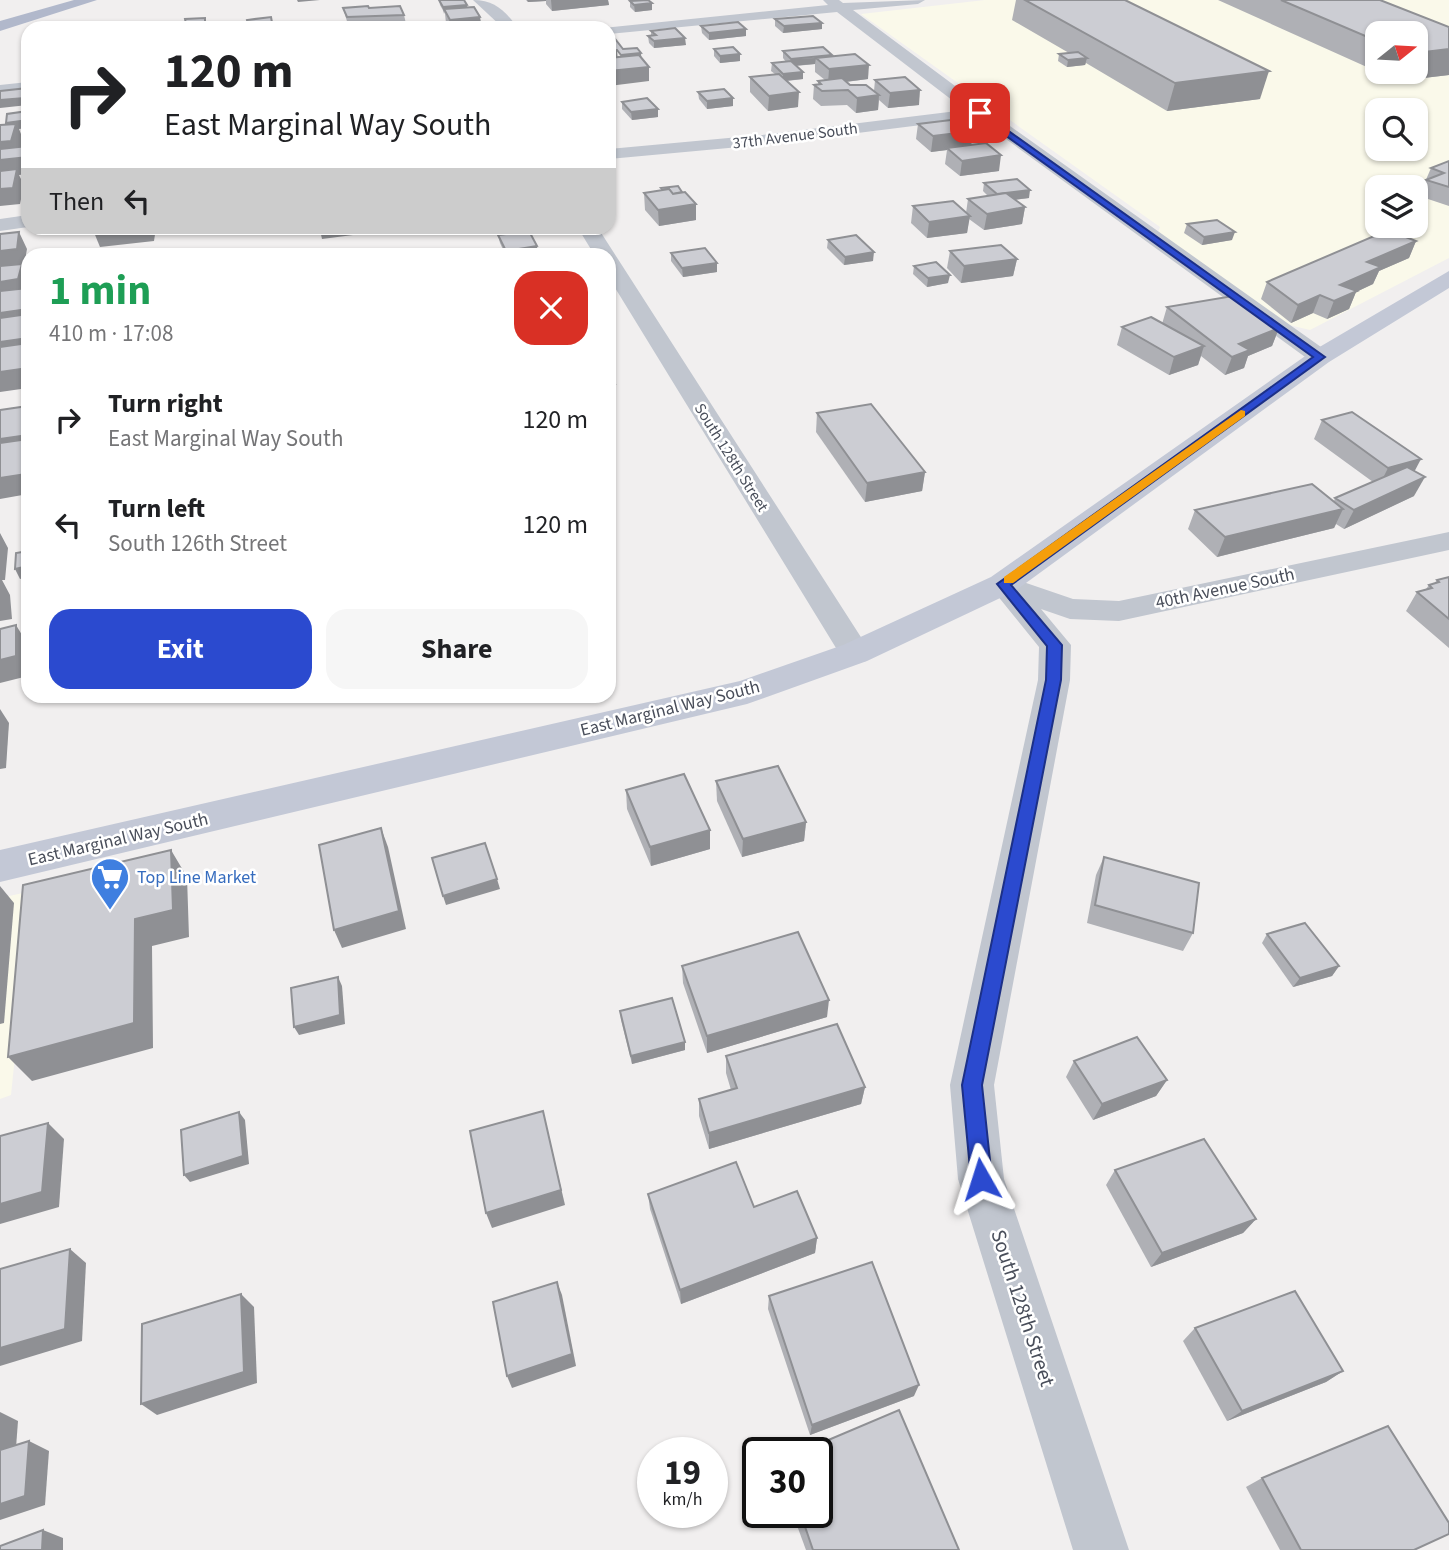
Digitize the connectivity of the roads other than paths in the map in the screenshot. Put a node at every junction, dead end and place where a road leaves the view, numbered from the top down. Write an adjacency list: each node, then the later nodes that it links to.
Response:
1 (90, 0): 6 (main road)
2 (480, 0): 5 (street)
3 (918, 0): 4 (street)
4 (835, 4): 7 (street); 10 (street)
5 (505, 21)
6 (0, 26)
7 (616, 29)
8 (21, 88): 9 (street)
9 (0, 90)
10 (980, 113): 11 (street, 37th Avenue South); 16 (street)
11 (616, 153)
12 (21, 222): 13 (street)
13 (0, 225)
14 (616, 272): 19 (street, South 128th Street)
15 (1449, 278): 16 (street, East Marginal Way South)
16 (1320, 357): 18 (street, East Marginal Way South)
17 (1449, 541): 18 (street, 40th Avenue South)
18 (1003, 584): 19 (street, East Marginal Way South); 21 (street, South 128th Street)
19 (855, 653): 20 (street, East Marginal Way South)
20 (0, 866)
21 (1101, 1550)

